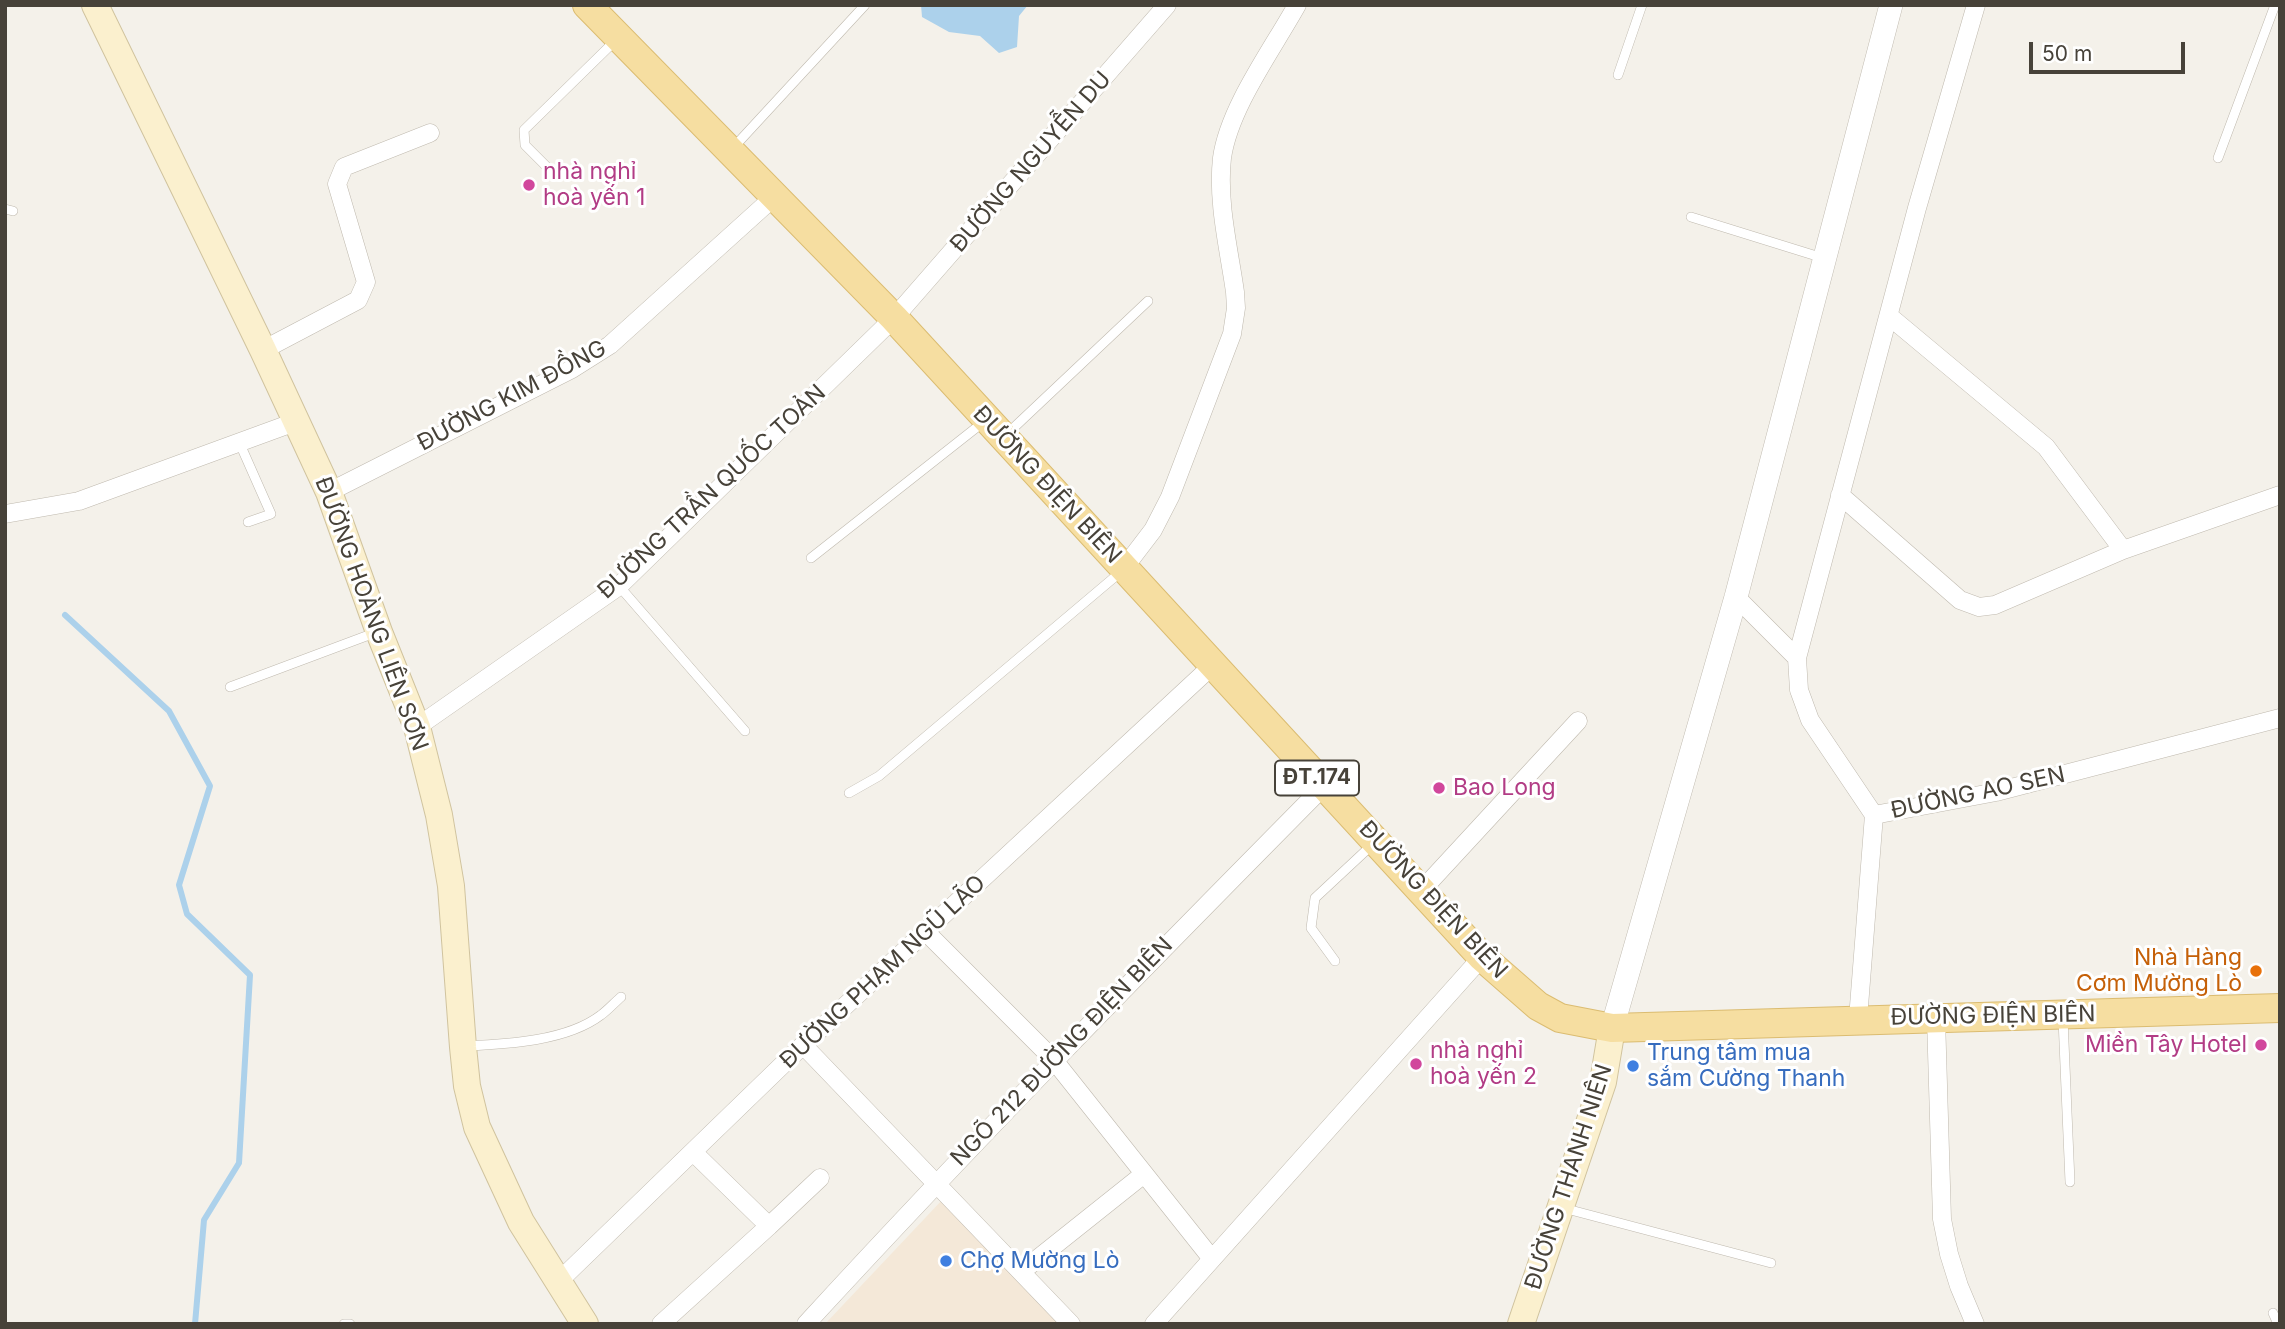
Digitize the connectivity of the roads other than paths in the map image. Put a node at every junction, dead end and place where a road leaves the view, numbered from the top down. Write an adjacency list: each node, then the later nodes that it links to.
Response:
1 (96, 5): 22 (main road, ĐƯỜNG HOÀNG LIÊN SƠN)
2 (587, 5): 10 (main road, ĐƯỜNG ĐIỆN BIÊN / ĐT.174)
3 (865, 5): 13 (lane)
4 (1167, 5): 21 (street, ĐƯỜNG NGUYỄN DU)
5 (1297, 5): 33 (street)
6 (1642, 5): 11 (lane)
7 (1891, 5): 18 (street)
8 (1976, 5): 20 (street)
9 (2275, 5): 14 (lane)
10 (618, 37): 13 (main road, ĐƯỜNG ĐIỆN BIÊN / ĐT.174); 15 (lane)
11 (1618, 75)
12 (430, 133): 22 (street)
13 (730, 151): 16 (main road, ĐƯỜNG ĐIỆN BIÊN / ĐT.174)
14 (2218, 158)
15 (554, 173)
16 (775, 196): 21 (main road, ĐƯỜNG ĐIỆN BIÊN / ĐT.174); 26 (street, ĐƯỜNG KIM ĐỒNG)
17 (1691, 217): 18 (lane)
18 (1825, 259): 35 (street)
19 (1148, 301): 24 (lane)
20 (1889, 316): 27 (street); 31 (street)
21 (894, 318): 24 (main road, ĐƯỜNG ĐIỆN BIÊN / ĐT.174); 34 (street, ĐƯỜNG TRẦN QUỐC TOẢN)
22 (264, 350): 23 (main road, ĐƯỜNG HOÀNG LIÊN SƠN)
23 (295, 422): 25 (street); 26 (main road, ĐƯỜNG HOÀNG LIÊN SƠN)
24 (995, 428): 32 (lane); 33 (main road, ĐƯỜNG ĐIỆN BIÊN / ĐT.174)
25 (240, 444): 29 (street); 30 (lane)
26 (328, 492): 36 (main road, ĐƯỜNG HOÀNG LIÊN SƠN)
27 (1840, 495): 31 (street); 37 (street)
28 (2280, 495): 31 (street)
29 (5, 514)
30 (248, 522)
31 (2123, 550)
32 (811, 558)
33 (1124, 568): 38 (main road, ĐƯỜNG ĐIỆN BIÊN / ĐT.174); 45 (lane)
34 (619, 586): 42 (street, ĐƯỜNG TRẦN QUỐC TOẢN); 43 (lane)
35 (1736, 597): 37 (street); 57 (street)
36 (379, 632): 39 (lane); 42 (main road, ĐƯỜNG HOÀNG LIÊN SƠN)
37 (1797, 658): 46 (street)
38 (1213, 666): 44 (main road, ĐƯỜNG ĐIỆN BIÊN / ĐT.174); 49 (street, ĐƯỜNG PHẠM NGŨ LÃO)
39 (230, 687)
40 (2280, 718): 46 (street, ĐƯỜNG AO SEN)
41 (1578, 721): 48 (street)
42 (417, 727): 59 (main road, ĐƯỜNG HOÀNG LIÊN SƠN)
43 (745, 731)
44 (1324, 786): 47 (main road, ĐƯỜNG ĐIỆN BIÊN / ĐT.174); 60 (street, NGÕ 212 ĐƯỜNG ĐIỆN BIÊN)
45 (849, 793)
46 (1874, 815): 56 (street, ĐƯỜNG AO SEN)
47 (1377, 841): 48 (main road, ĐƯỜNG ĐIỆN BIÊN / ĐT.174); 51 (lane)
48 (1421, 891): 50 (main road, ĐƯỜNG ĐIỆN BIÊN / ĐT.174)
49 (926, 932): 58 (street, ĐƯỜNG PHẠM NGŨ LÃO); 60 (street)
50 (1482, 957): 57 (main road, ĐƯỜNG ĐIỆN BIÊN / ĐT.174); 68 (street)
51 (1335, 961)
52 (621, 997): 59 (lane)
53 (2280, 1008): 54 (main road, ĐƯỜNG ĐIỆN BIÊN / ĐT.174)
54 (2063, 1014): 55 (main road, ĐƯỜNG ĐIỆN BIÊN / ĐT.174); 64 (lane)
55 (1936, 1018): 56 (main road, ĐƯỜNG ĐIỆN BIÊN / ĐT.174); 81 (street)
56 (1858, 1019): 57 (main road, ĐƯỜNG ĐIỆN BIÊN / ĐT.174)
57 (1612, 1028): 66 (main road, ĐƯỜNG THANH NIÊN)
58 (803, 1045): 61 (street, ĐƯỜNG PHẠM NGŨ LÃO); 65 (street)
59 (463, 1047): 71 (main road, ĐƯỜNG HOÀNG LIÊN SƠN)
60 (1053, 1059): 62 (street); 65 (street, NGÕ 212 ĐƯỜNG ĐIỆN BIÊN)
61 (693, 1152): 67 (street); 71 (street, ĐƯỜNG PHẠM NGŨ LÃO)
62 (1144, 1174): 68 (street); 70 (street)
63 (820, 1178): 67 (street)
64 (2070, 1182)
65 (936, 1183): 70 (street); 77 (street, NGÕ 212 ĐƯỜNG ĐIỆN BIÊN)
66 (1560, 1207): 69 (lane); 80 (main road, ĐƯỜNG THANH NIÊN)
67 (769, 1226): 76 (street)
68 (1212, 1259): 79 (street)
69 (1771, 1263)
70 (1021, 1272): 78 (street)
71 (558, 1282): 75 (main road, ĐƯỜNG HOÀNG LIÊN SƠN)
72 (2273, 1312): 82 (lane)
73 (344, 1324): 74 (lane)
74 (350, 1324)
75 (585, 1324)
76 (661, 1324)
77 (806, 1324)
78 (1071, 1324)
79 (1154, 1324)
80 (1521, 1324)
81 (1975, 1324)
82 (2278, 1324)

